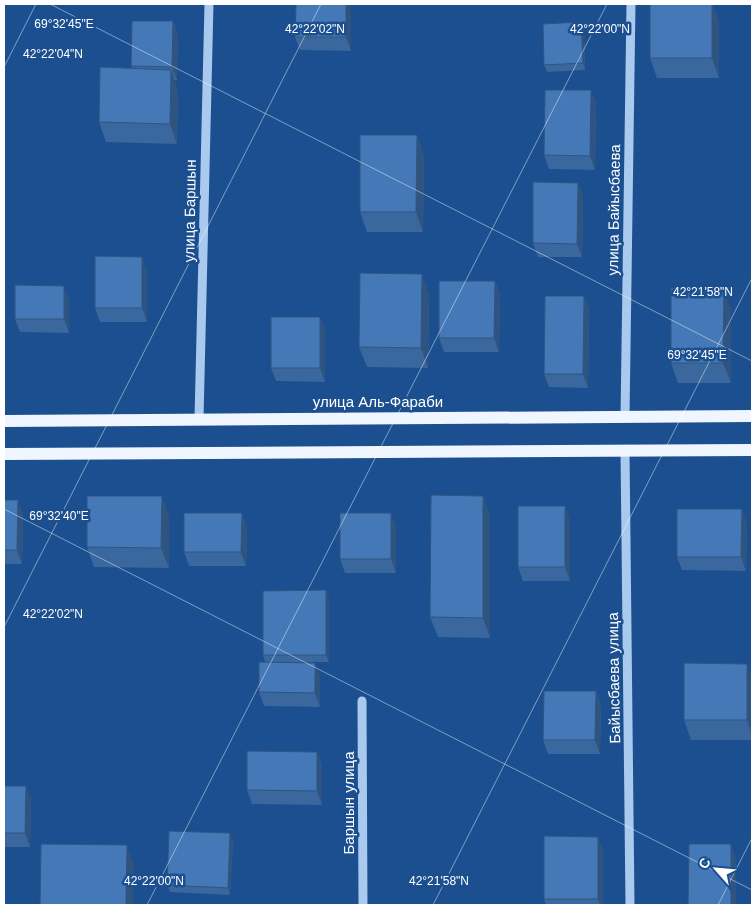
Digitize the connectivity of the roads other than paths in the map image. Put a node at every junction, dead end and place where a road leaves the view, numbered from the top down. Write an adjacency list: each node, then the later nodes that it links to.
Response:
1 (209, 4): 5 (street, улица Баршын)
2 (631, 4): 4 (street, улица Байысбаева)
3 (752, 416): 4 (main road, улица Аль-Фараби)
4 (625, 417): 5 (main road, улица Аль-Фараби)
5 (199, 419): 6 (main road, улица Аль-Фараби)
6 (4, 421)
7 (625, 450): 8 (main road); 9 (main road); 12 (street, Байысбаева улица)
8 (752, 450)
9 (4, 454)
10 (362, 701): 11 (street, Баршын улица)
11 (363, 905)
12 (630, 905)

